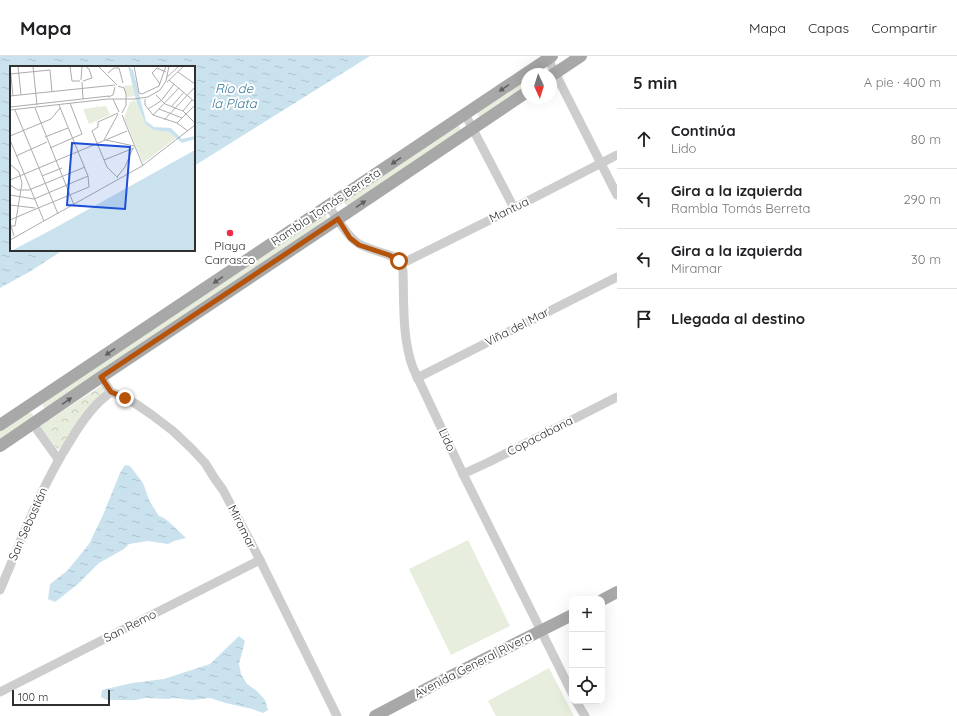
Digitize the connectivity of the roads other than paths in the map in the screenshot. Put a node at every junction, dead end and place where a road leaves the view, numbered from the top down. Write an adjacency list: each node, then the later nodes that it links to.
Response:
1 (581, 56): 4 (main road)
2 (550, 58): 3 (street); 7 (main road, Rambla Tomás Berreta, one-way to 7)
3 (552, 68)
4 (557, 71)
5 (557, 81): 10 (street)
6 (521, 96): 8 (main road, Rambla Tomás Berreta)
7 (465, 114): 8 (street); 12 (main road, Rambla Tomás Berreta, one-way to 12)
8 (473, 128): 13 (street); 14 (main road, Rambla Tomás Berreta, one-way to 8)
9 (617, 155): 10 (street, Mantua)
10 (601, 163): 11 (street); 13 (street, Mantua)
11 (617, 195)
12 (328, 206): 14 (street); 21 (main road, Rambla Tomás Berreta, one-way to 21)
13 (514, 208): 15 (street, Mantua)
14 (338, 219): 15 (street); 17 (main road, Rambla Tomás Berreta)
15 (401, 264): 18 (street, Lido)
16 (617, 276): 18 (street, Viña del Mar)
17 (101, 377): 19 (street); 22 (main road, Rambla Tomás Berreta, one-way to 17)
18 (417, 378): 26 (street, Lido)
19 (111, 392): 25 (street, San Sebastián); 27 (street, Miramar)
20 (617, 397): 26 (street, Copacabana)
21 (33, 403): 22 (main road); 23 (main road, Rambla Tomás Berreta)
22 (38, 421): 24 (main road, Rambla Tomás Berreta); 25 (street)
23 (0, 425)
24 (0, 446)
25 (58, 459): 28 (street, San Sebastián)
26 (463, 474): 32 (street, Lido)
27 (260, 560): 34 (street, San Remo); 36 (street, Miramar)
28 (0, 590)
29 (617, 592): 30 (main road)
30 (605, 598)
31 (569, 616): 32 (main road, Avenida General Rivera)
32 (542, 630): 33 (street, Lido); 37 (main road, Avenida General Rivera)
33 (569, 687)
34 (0, 692)
35 (578, 704): 38 (street)
36 (337, 716)
37 (375, 716)
38 (584, 716)

